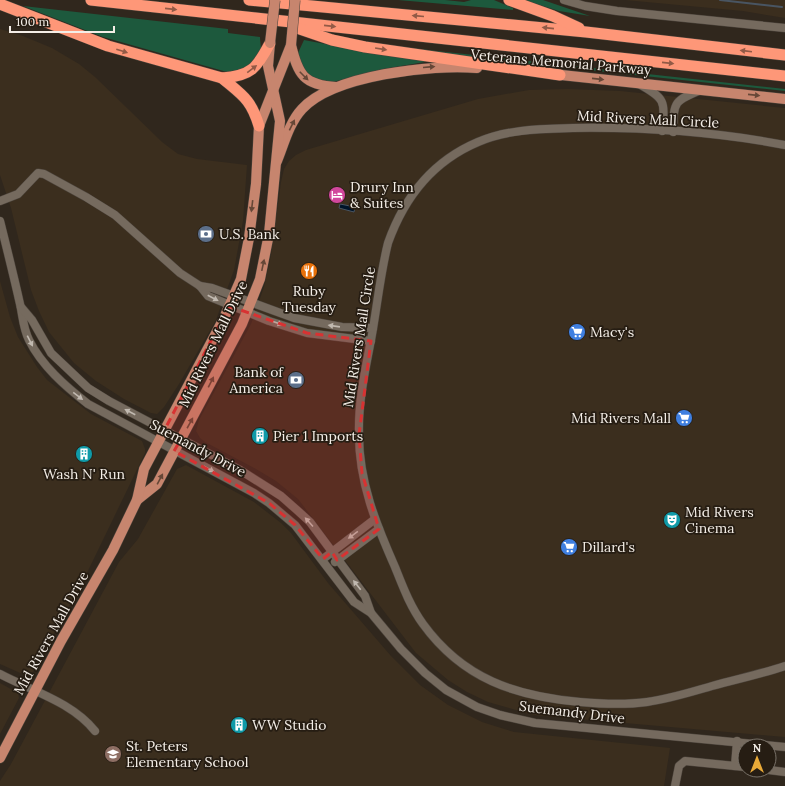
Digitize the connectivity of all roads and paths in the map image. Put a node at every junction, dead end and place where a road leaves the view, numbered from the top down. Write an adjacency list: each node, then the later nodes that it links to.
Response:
1 (91, 0): 8 (highway, one-way to 8)
2 (249, 0): 10 (highway, one-way to 2)
3 (275, 0): 11 (main road, Mid Rivers Mall Drive, bridge)
4 (295, 0): 12 (main road, Mid Rivers Mall Drive, bridge)
5 (509, 0): 10 (highway)
6 (564, 0): 9 (street)
7 (0, 4): 16 (highway, one-way to 16)
8 (277, 20): 14 (highway, one-way to 14); 15 (highway, one-way to 15)
9 (785, 28)
10 (586, 32): 13 (highway, one-way to 10)
11 (270, 43): 16 (highway, one-way to 11); 19 (main road, Mid Rivers Mall Drive)
12 (290, 45): 18 (main road, Veterans Memorial Parkway, one-way to 18); 19 (main road, Mid Rivers Mall Drive)
13 (785, 55)
14 (560, 75): 17 (main road, Veterans Memorial Parkway, one-way to 17); 18 (main road, Veterans Memorial Parkway, one-way to 14)
15 (785, 76)
16 (222, 78): 22 (highway)
17 (637, 83): 20 (main road, Veterans Memorial Parkway); 23 (street)
18 (336, 87): 26 (main road, Veterans Memorial Parkway, one-way to 18)
19 (274, 89): 22 (main road, Mid Rivers Mall Drive); 26 (main road, Mid Rivers Mall Drive)
20 (701, 90): 21 (main road, Veterans Memorial Parkway, one-way to 21); 24 (street)
21 (785, 99)
22 (259, 126): 30 (main road, Mid Rivers Mall Drive, one-way to 30)
23 (662, 131): 24 (street, Mid Rivers Mall Circle); 35 (street, Mid Rivers Mall Circle)
24 (673, 132): 25 (street, Mid Rivers Mall Circle)
25 (785, 145)
26 (277, 161): 31 (main road, Mid Rivers Mall Drive, one-way to 26)
27 (0, 201): 29 (street)
28 (0, 221): 33 (street, Suemandy Drive)
29 (200, 286): 30 (street); 32 (street, one-way to 32)
30 (234, 295): 31 (street); 32 (main road, Mid Rivers Mall Drive)
31 (251, 302): 34 (main road, Mid Rivers Mall Drive); 35 (street, one-way to 31)
32 (229, 306): 34 (street); 37 (main road, Mid Rivers Mall Drive)
33 (21, 307): 37 (street, Suemandy Drive, one-way to 33); 39 (street, Suemandy Drive, one-way to 39)
34 (247, 312): 36 (street, one-way to 36); 38 (main road, Mid Rivers Mall Drive, one-way to 34)
35 (373, 328): 36 (street, Mid Rivers Mall Circle)
36 (371, 341): 42 (street, Mid Rivers Mall Circle)
37 (164, 430): 38 (street, Suemandy Drive); 39 (main road, Mid Rivers Mall Drive)
38 (181, 439): 40 (main road, Mid Rivers Mall Drive); 44 (street, Suemandy Drive, one-way to 38)
39 (158, 442): 40 (street, Suemandy Drive); 41 (main road, Mid Rivers Mall Drive)
40 (174, 451): 41 (main road, Mid Rivers Mall Drive, one-way to 40); 45 (street, Suemandy Drive, one-way to 45)
41 (137, 500): 51 (main road, Mid Rivers Mall Drive)
42 (375, 519): 43 (street, Mid Rivers Mall Circle); 44 (street, one-way to 44)
43 (379, 529): 46 (street); 49 (street, Mid Rivers Mall Circle)
44 (332, 552): 45 (street); 46 (street, Suemandy Drive)
45 (322, 559): 47 (street, Suemandy Drive)
46 (337, 560): 47 (street); 48 (street, Suemandy Drive, one-way to 46)
47 (329, 567): 48 (street, Suemandy Drive)
48 (371, 613): 53 (street, Suemandy Drive)
49 (785, 666)
50 (0, 674): 51 (street)
51 (35, 692): 52 (street); 54 (main road, Mid Rivers Mall Drive)
52 (95, 731)
53 (737, 741): 55 (street)
54 (0, 758)
55 (735, 766): 56 (street)
56 (675, 786)

